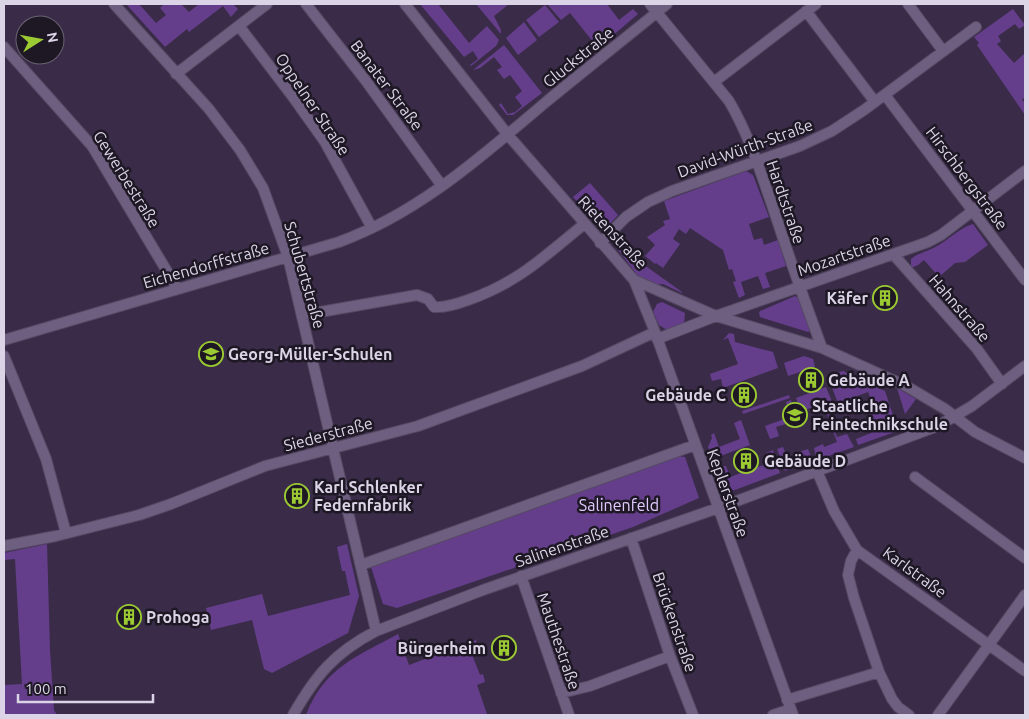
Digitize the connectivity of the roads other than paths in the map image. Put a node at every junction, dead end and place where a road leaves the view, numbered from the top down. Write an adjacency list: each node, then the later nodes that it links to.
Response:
1 (114, 4): 15 (street, Schubertstraße)
2 (267, 4): 11 (street)
3 (306, 4): 22 (street, Banater Straße)
4 (405, 4): 19 (street, Rietenstraße)
5 (650, 4): 9 (street, Hardtstraße)
6 (667, 4): 9 (street, Gluckstraße)
7 (816, 4): 10 (street)
8 (908, 4): 14 (street)
9 (657, 12): 16 (street, Hardtstraße); 19 (street, Gluckstraße)
10 (806, 12): 16 (street); 18 (street)
11 (238, 26): 15 (street); 25 (street, Oppelner Straße)
12 (976, 27): 14 (street, David-Würth-Straße)
13 (4, 47): 32 (street, Gewerbestraße)
14 (943, 51): 17 (street, David-Würth-Straße)
15 (176, 74): 28 (street, Schubertstraße)
16 (714, 82): 20 (street, Hardtstraße)
17 (885, 95): 18 (street, David-Würth-Straße); 23 (street, Hirschbergstraße)
18 (875, 102): 20 (street, David-Würth-Straße)
19 (508, 136): 22 (street, Eichendorffstraße); 24 (street, Rietenstraße)
20 (756, 161): 26 (street, David-Würth-Straße); 31 (street, Hardtstraße)
21 (1025, 171): 23 (street, Mozartstraße)
22 (442, 186): 25 (street, Eichendorffstraße)
23 (972, 210): 27 (street, Mozartstraße); 30 (street, Hirschbergstraße)
24 (584, 225): 26 (street, Rietenstraße); 33 (street)
25 (372, 228): 28 (street, Eichendorffstraße)
26 (600, 243): 29 (street, Rietenstraße)
27 (893, 254): 31 (street, Mozartstraße); 40 (street, Hahnstraße)
28 (288, 257): 32 (street, Eichendorffstraße); 33 (street, Schubertstraße)
29 (634, 280): 34 (street, Rietenstraße); 35 (street, Keplerstraße)
30 (1025, 280)
31 (799, 287): 34 (street, Mozartstraße); 37 (street, Hardtstraße)
32 (177, 288): 36 (street, Eichendorffstraße)
33 (303, 315): 43 (street, Schubertstraße)
34 (716, 316): 35 (street, Mozartstraße); 37 (street, Rietenstraße)
35 (656, 336): 42 (street, Keplerstraße); 43 (street, Siederstraße)
36 (4, 340)
37 (822, 348): 41 (street, Rietenstraße)
38 (4, 356): 48 (street)
39 (1025, 366): 40 (street, Salinenstraße)
40 (1002, 384): 41 (street, Salinenstraße)
41 (955, 417): 44 (street, Rietenstraße); 45 (street, Salinenstraße)
42 (695, 445): 47 (street, Keplerstraße); 53 (street)
43 (332, 448): 48 (street, Siederstraße); 53 (street, Schubertstraße)
44 (1025, 458)
45 (818, 471): 47 (street, Salinenstraße); 51 (street, Karlstraße)
46 (915, 477): 52 (street)
47 (718, 508): 49 (street, Salinenstraße); 62 (street, Keplerstraße)
48 (66, 533): 50 (street, Siederstraße)
49 (631, 538): 54 (street, Salinenstraße); 58 (street, Brückenstraße)
50 (4, 546)
51 (857, 550): 57 (street, Karlstraße); 59 (street)
52 (1025, 558)
53 (361, 565): 56 (street, Schubertstraße)
54 (521, 576): 56 (street, Salinenstraße); 61 (street, Mauthestraße)
55 (1025, 595): 57 (street)
56 (376, 631): 63 (street, Salinenstraße)
57 (989, 646): 60 (street, Karlstraße); 68 (street)
58 (670, 656): 61 (street); 65 (street, Brückenstraße)
59 (879, 672): 62 (street); 67 (street)
60 (1025, 672)
61 (561, 693): 64 (street, Mauthestraße)
62 (790, 708): 66 (street)
63 (293, 715)
64 (570, 715)
65 (693, 715)
66 (773, 715)
67 (909, 715)
68 (938, 715)

